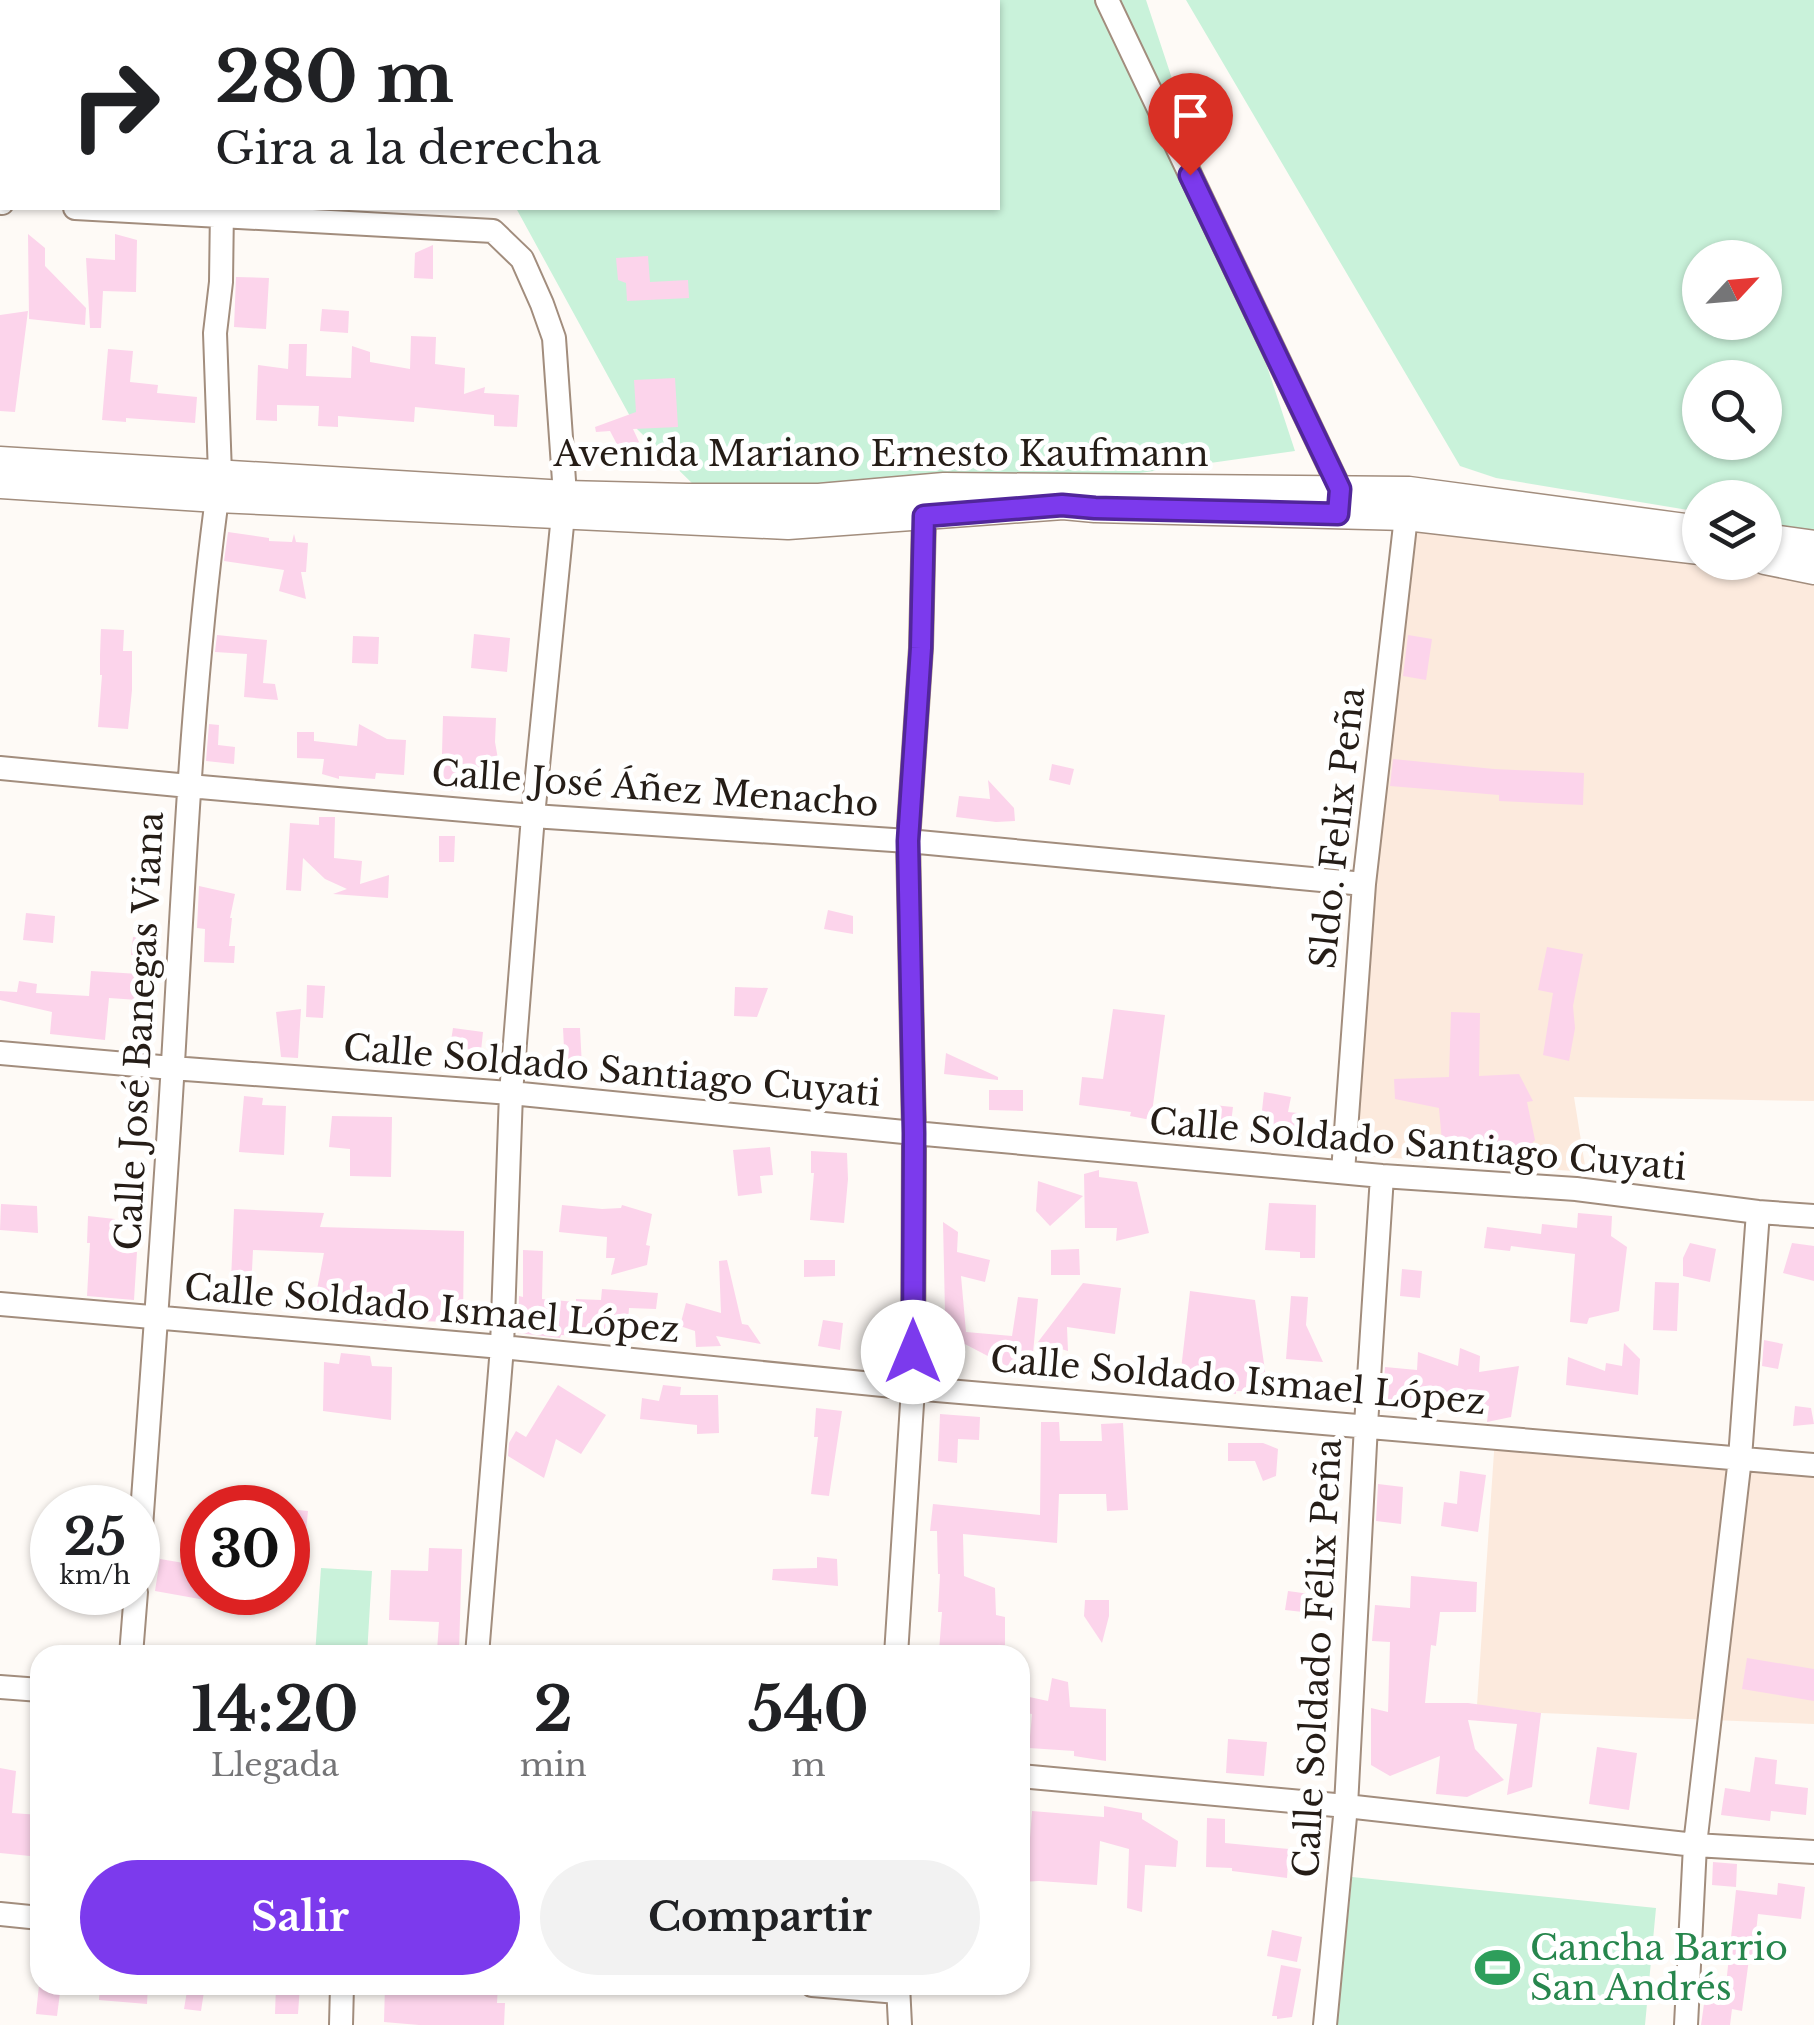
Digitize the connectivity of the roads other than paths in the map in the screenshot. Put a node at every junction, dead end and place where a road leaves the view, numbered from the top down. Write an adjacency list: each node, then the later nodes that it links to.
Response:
1 (1106, 0): 7 (street)
2 (148, 210): 3 (street)
3 (222, 212): 6 (street, Calle José Banegas Viana); 9 (street)
4 (0, 460): 6 (main road, Avenida Mariano Ernesto Kaufmann)
5 (0, 484): 6 (main road, Avenida Mariano Ernesto Kaufmann)
6 (219, 486): 9 (main road, Avenida Mariano Ernesto Kaufmann); 18 (street, Calle José Banegas Viana)
7 (1338, 502): 8 (main road, Avenida Mariano Ernesto Kaufmann); 9 (main road, Avenida Mariano Ernesto Kaufmann); 10 (main road, Avenida Mariano Ernesto Kaufmann)
8 (1407, 503): 11 (main road, Avenida Mariano Ernesto Kaufmann); 14 (main road, Avenida Mariano Ernesto Kaufmann); 21 (street, Sldo. Felix Peña)
9 (564, 504): 10 (main road, Avenida Mariano Ernesto Kaufmann); 19 (street)
10 (924, 516): 20 (street)
11 (1682, 528)
12 (1782, 540): 13 (main road)
13 (1814, 544)
14 (1682, 547)
15 (1782, 563): 16 (main road)
16 (1814, 570)
17 (0, 768): 18 (street, Calle José Áñez Menacho)
18 (188, 786): 19 (street, Calle José Áñez Menacho); 23 (street, Calle José Banegas Viana)
19 (532, 816): 20 (street, Calle José Áñez Menacho); 24 (street)
20 (908, 841): 21 (street, Calle José Áñez Menacho); 25 (street)
21 (1364, 884): 26 (street, Sldo. Felix Peña)
22 (0, 1053): 23 (street, Calle Soldado Santiago Cuyati)
23 (172, 1068): 24 (street, Calle Soldado Santiago Cuyati); 31 (street, Calle José Banegas Viana)
24 (511, 1092): 25 (street, Calle Soldado Santiago Cuyati); 32 (street)
25 (914, 1133): 26 (street, Calle Soldado Santiago Cuyati); 33 (street)
26 (1343, 1172): 27 (street, Calle Soldado Santiago Cuyati)
27 (1382, 1176): 28 (street, Calle Soldado Santiago Cuyati); 34 (street, Calle Soldado Félix Peña)
28 (1758, 1212): 29 (street, Calle Soldado Santiago Cuyati); 35 (street)
29 (1814, 1216)
30 (0, 1304): 31 (street, Calle Soldado Ismael López)
31 (156, 1319): 32 (street, Calle Soldado Ismael López); 37 (street, Calle José Banegas Viana)
32 (502, 1347): 33 (street, Calle Soldado Ismael López); 40 (street)
33 (912, 1388): 34 (street, Calle Soldado Ismael López); 41 (street)
34 (1366, 1425): 35 (street, Calle Soldado Ismael López); 45 (street, Calle Soldado Félix Peña)
35 (1740, 1458): 36 (street, Calle Soldado Ismael López); 46 (street)
36 (1814, 1465)
37 (144, 1485)
38 (134, 1615): 39 (street)
39 (132, 1645)
40 (478, 1645)
41 (897, 1645)
42 (0, 1687): 43 (street)
43 (30, 1689)
44 (1030, 1777): 45 (street)
45 (1346, 1806): 46 (street); 54 (street, Calle Soldado Félix Peña)
46 (1695, 1845): 47 (street); 55 (street)
47 (1814, 1852)
48 (0, 1914): 49 (street)
49 (30, 1917)
50 (342, 1995): 52 (street)
51 (898, 1995): 53 (street)
52 (341, 2025)
53 (900, 2025)
54 (1325, 2025)
55 (1686, 2025)

